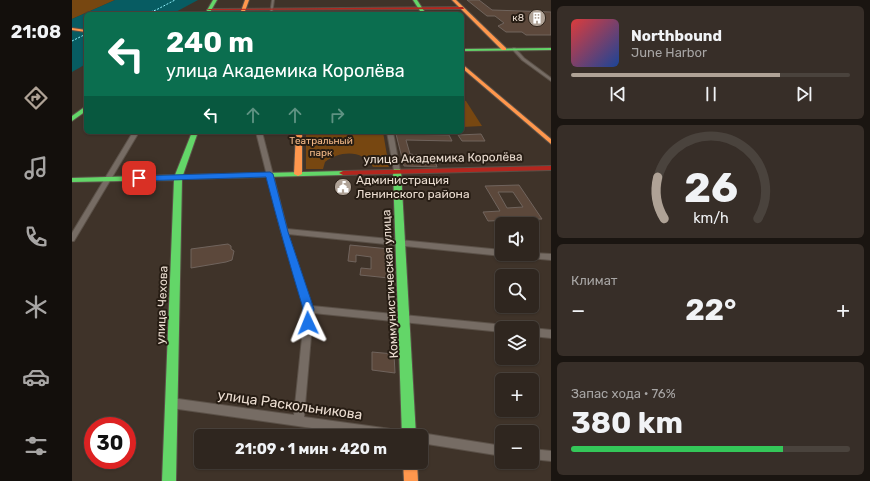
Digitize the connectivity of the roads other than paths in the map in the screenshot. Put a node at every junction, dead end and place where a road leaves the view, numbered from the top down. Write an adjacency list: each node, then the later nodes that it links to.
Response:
1 (215, 0): 9 (main road)
2 (247, 0): 10 (main road)
3 (273, 0): 11 (street)
4 (300, 0): 12 (main road)
5 (408, 0): 8 (main road)
6 (454, 0): 7 (main road)
7 (463, 8): 8 (main road); 15 (main road)
8 (418, 9): 12 (main road)
9 (208, 12): 10 (main road)
10 (243, 12): 11 (main road)
11 (271, 12): 12 (main road)
12 (300, 12)
13 (72, 29): 14 (main road)
14 (84, 31)
15 (503, 48): 16 (main road); 17 (main road); 18 (main road)
16 (551, 48): 18 (main road)
17 (464, 49)
18 (514, 49): 20 (street)
19 (464, 66): 28 (main road)
20 (551, 80)
21 (84, 110): 22 (main road)
22 (72, 119)
23 (135, 134): 34 (street)
24 (195, 134): 33 (main road, улица Чехова)
25 (260, 134): 31 (street)
26 (299, 134): 32 (main road)
27 (390, 134): 30 (street, Коммунистическая улица)
28 (551, 142)
29 (551, 168): 30 (main road, улица Академика Королёва)
30 (397, 171): 32 (main road, улица Академика Королёва); 38 (main road, Коммунистическая улица)
31 (270, 174): 32 (main road, улица Академика Королёва); 33 (main road, улица Академика Королёва); 36 (street)
32 (298, 174)
33 (178, 177): 34 (main road, улица Академика Королёва); 47 (main road, улица Чехова)
34 (108, 179): 35 (main road, улица Академика Королёва); 37 (street)
35 (72, 180)
36 (284, 232): 38 (street); 42 (street)
37 (72, 239)
38 (400, 244): 39 (street); 43 (main road, Коммунистическая улица)
39 (495, 251)
40 (539, 256): 41 (street)
41 (551, 257)
42 (309, 309): 43 (street); 48 (street)
43 (403, 318): 44 (street); 50 (main road, Коммунистическая улица)
44 (495, 327)
45 (539, 333): 46 (street)
46 (551, 334)
47 (170, 403): 48 (street, улица Раскольникова); 56 (main road, улица Чехова)
48 (299, 421): 49 (street, улица Раскольникова)
49 (356, 429)
50 (409, 429)
51 (428, 439): 52 (street)
52 (495, 450)
53 (539, 455): 54 (street)
54 (551, 456)
55 (410, 469): 57 (main road)
56 (168, 481)
57 (411, 481)

